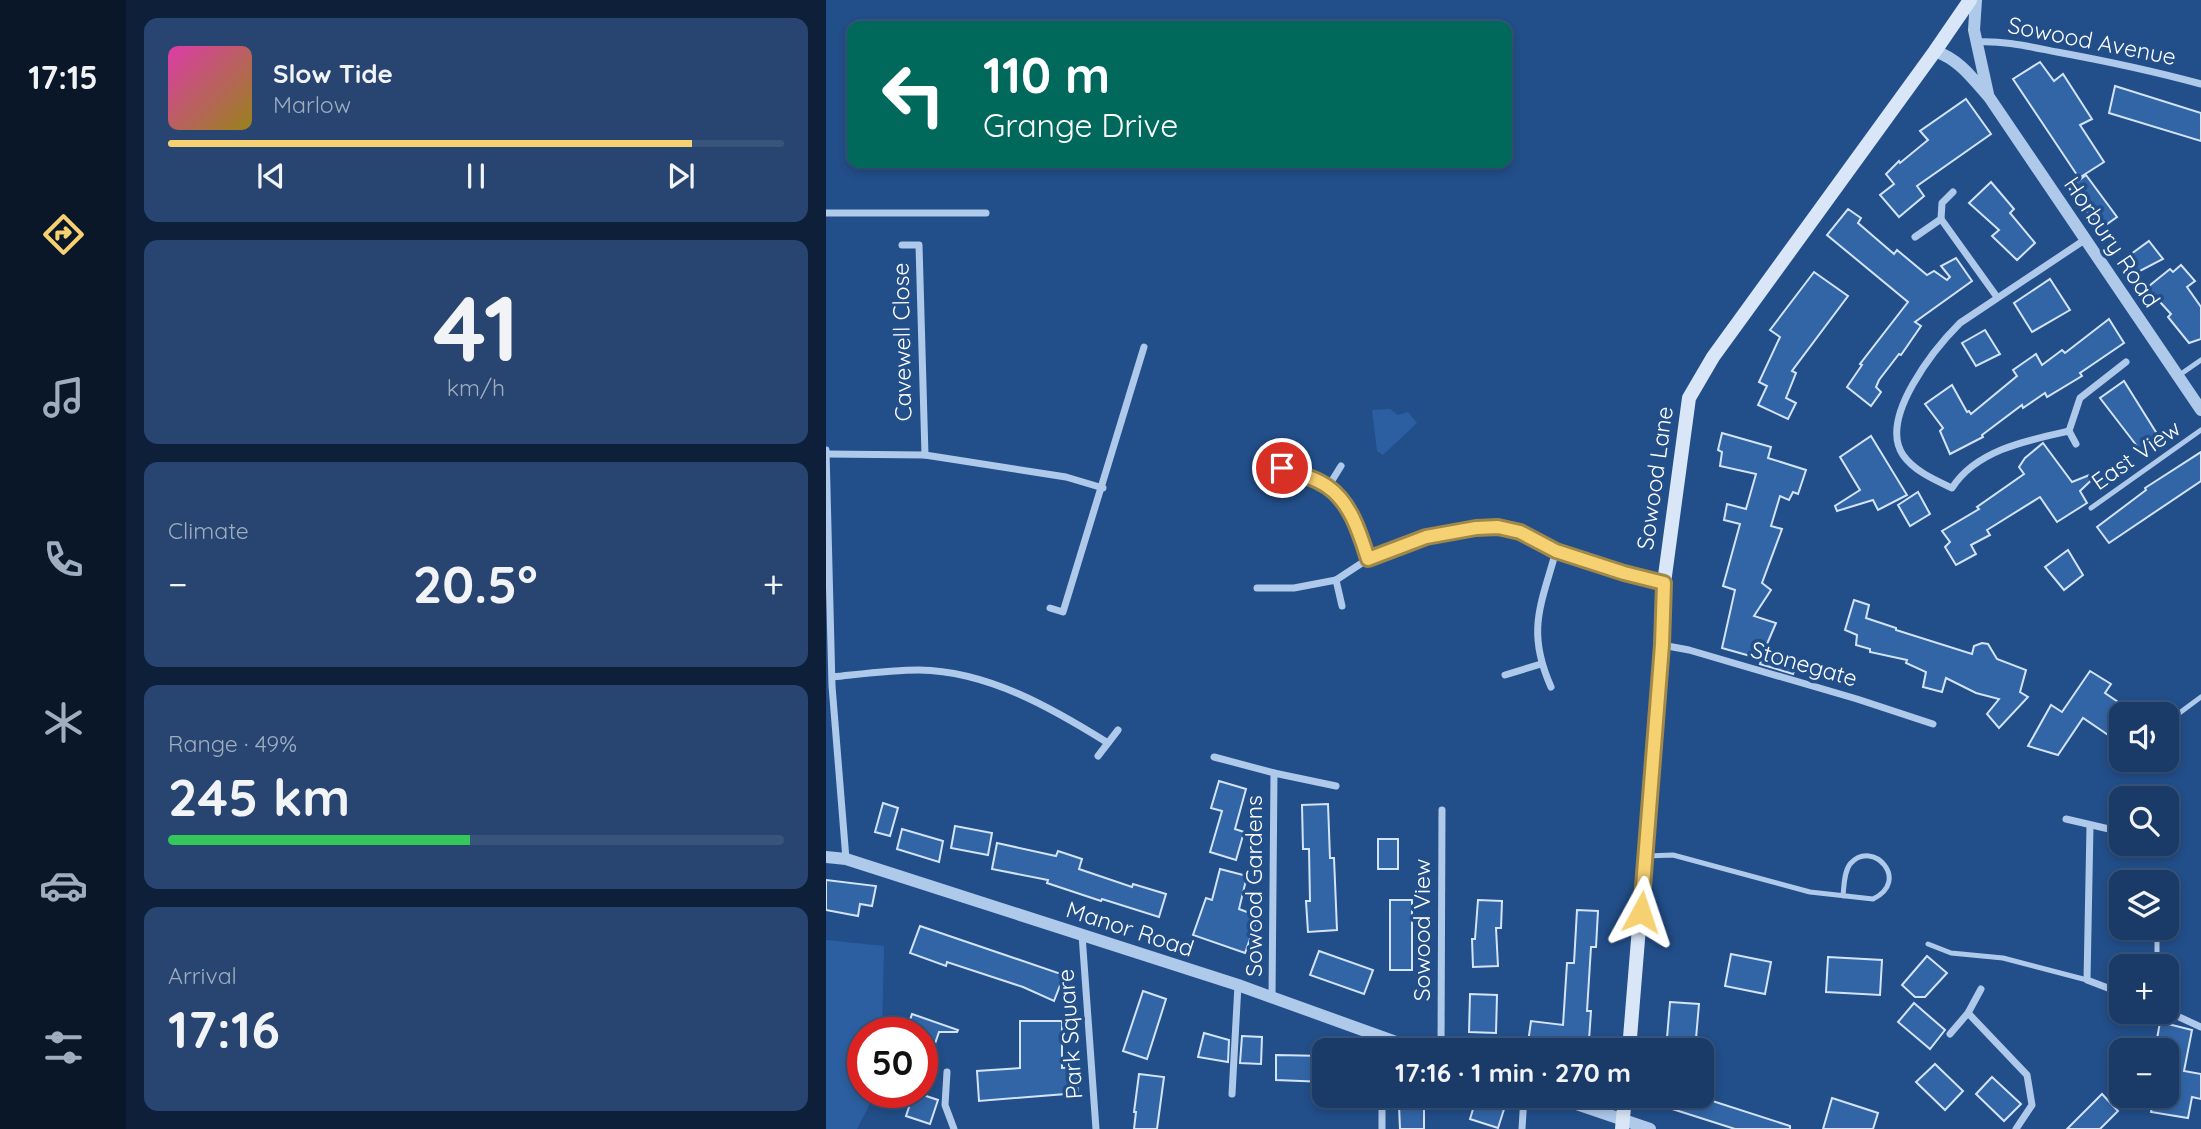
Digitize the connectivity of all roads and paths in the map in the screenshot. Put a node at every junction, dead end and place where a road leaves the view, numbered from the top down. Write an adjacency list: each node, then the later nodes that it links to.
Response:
1 (1970, 0): 4 (main road, Sowood Lane)
2 (1976, 0): 3 (street, Horbury Road)
3 (1976, 42): 5 (street, Sowood Avenue); 6 (street, Horbury Road)
4 (1935, 51): 6 (street, Horbury Road); 33 (main road, Sowood Lane)
5 (2201, 83)
6 (1989, 97): 12 (street, Horbury Road)
7 (1953, 192): 10 (street)
8 (826, 213): 9 (street)
9 (986, 213)
10 (1941, 219): 11 (street); 14 (street)
11 (1915, 237)
12 (2086, 239): 14 (street); 18 (street, Horbury Road)
13 (902, 245): 24 (street, Cavewell Close)
14 (1997, 297): 21 (street)
15 (1144, 347): 28 (street)
16 (2201, 360): 18 (lane)
17 (2126, 362): 21 (street)
18 (2178, 376): 19 (street, Horbury Road)
19 (2201, 410)
20 (2201, 430): 29 (lane, East View)
21 (2069, 431): 22 (street)
22 (2076, 444)
23 (826, 452): 24 (street); 40 (street)
24 (925, 455): 28 (street)
25 (1341, 466): 27 (street)
26 (1282, 468): 27 (street)
27 (1328, 487): 31 (street)
28 (1103, 488): 36 (street)
29 (2091, 508)
30 (1556, 551): 31 (street); 33 (street); 38 (street)
31 (1368, 559): 32 (street)
32 (1336, 580): 34 (street); 35 (street)
33 (1664, 583): 37 (main road, Sowood Lane)
34 (1257, 589)
35 (1342, 607)
36 (1050, 608)
37 (1662, 645): 45 (street, Stonegate); 56 (main road, Sowood Lane)
38 (1541, 664): 39 (street); 42 (street)
39 (1505, 675)
40 (833, 677): 41 (street); 47 (street)
41 (829, 686): 58 (street)
42 (1551, 687)
43 (2201, 697): 44 (lane)
44 (2179, 713)
45 (1933, 724)
46 (1118, 730): 47 (street)
47 (1108, 743): 48 (street)
48 (1098, 756)
49 (1214, 757): 50 (street, Sowood Gardens)
50 (1273, 773): 51 (street, Sowood Gardens); 66 (street, Sowood Gardens)
51 (1336, 786)
52 (1442, 810): 72 (street, Sowood View)
53 (2066, 819): 54 (street)
54 (2090, 826): 55 (street); 62 (street)
55 (2109, 829)
56 (1646, 856): 59 (lane); 73 (main road, Sowood Lane)
57 (826, 857): 58 (street, Manor Road)
58 (846, 859): 60 (street, Manor Road)
59 (1843, 896): 59 (lane)
60 (1082, 935): 63 (street, Manor Road); 81 (street, Park Square)
61 (1928, 944): 62 (lane)
62 (2087, 980): 64 (street)
63 (1238, 985): 66 (street, Manor Road); 75 (street)
64 (2109, 988)
65 (1980, 989): 67 (street)
66 (1272, 998): 71 (street, Manor Road)
67 (1968, 1013): 70 (street); 85 (street)
68 (2179, 1017): 69 (street)
69 (2201, 1027)
70 (1950, 1034)
71 (1367, 1038)
72 (1441, 1038)
73 (1630, 1038)
74 (947, 1072): 80 (street)
75 (1232, 1094)
76 (1382, 1108): 82 (street)
77 (1523, 1108): 83 (street)
78 (1583, 1108): 79 (street)
79 (1623, 1124): 84 (street)
80 (954, 1129)
81 (1096, 1129)
82 (1382, 1129)
83 (1522, 1129)
84 (1650, 1129)
85 (2016, 1129)

